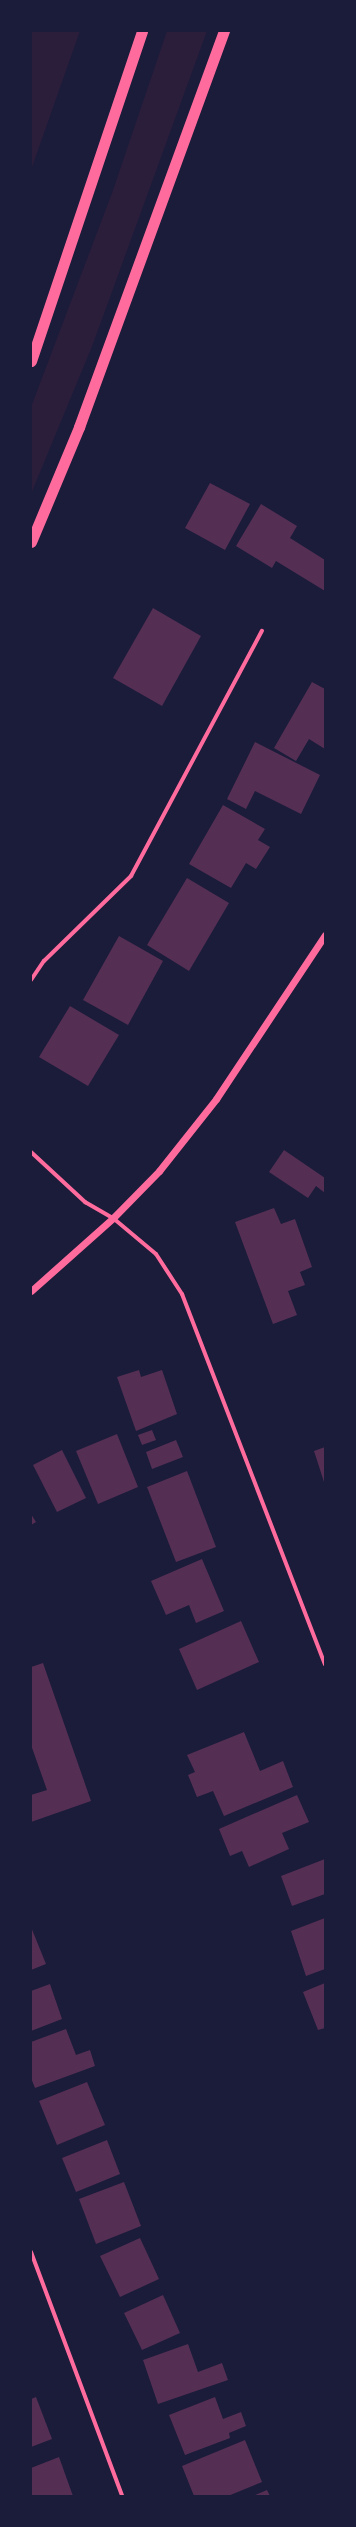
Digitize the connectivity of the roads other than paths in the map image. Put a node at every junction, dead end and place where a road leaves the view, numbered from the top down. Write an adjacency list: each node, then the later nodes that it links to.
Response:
1 (142, 31): 3 (highway)
2 (224, 31): 4 (highway)
3 (31, 361)
4 (31, 542)
5 (262, 631): 7 (street)
6 (325, 935): 9 (street)
7 (31, 980)
8 (31, 1152): 9 (street)
9 (113, 1218): 10 (street); 11 (street)
10 (31, 1292)
11 (325, 1664)
12 (31, 2252): 13 (street)
13 (122, 2496)

